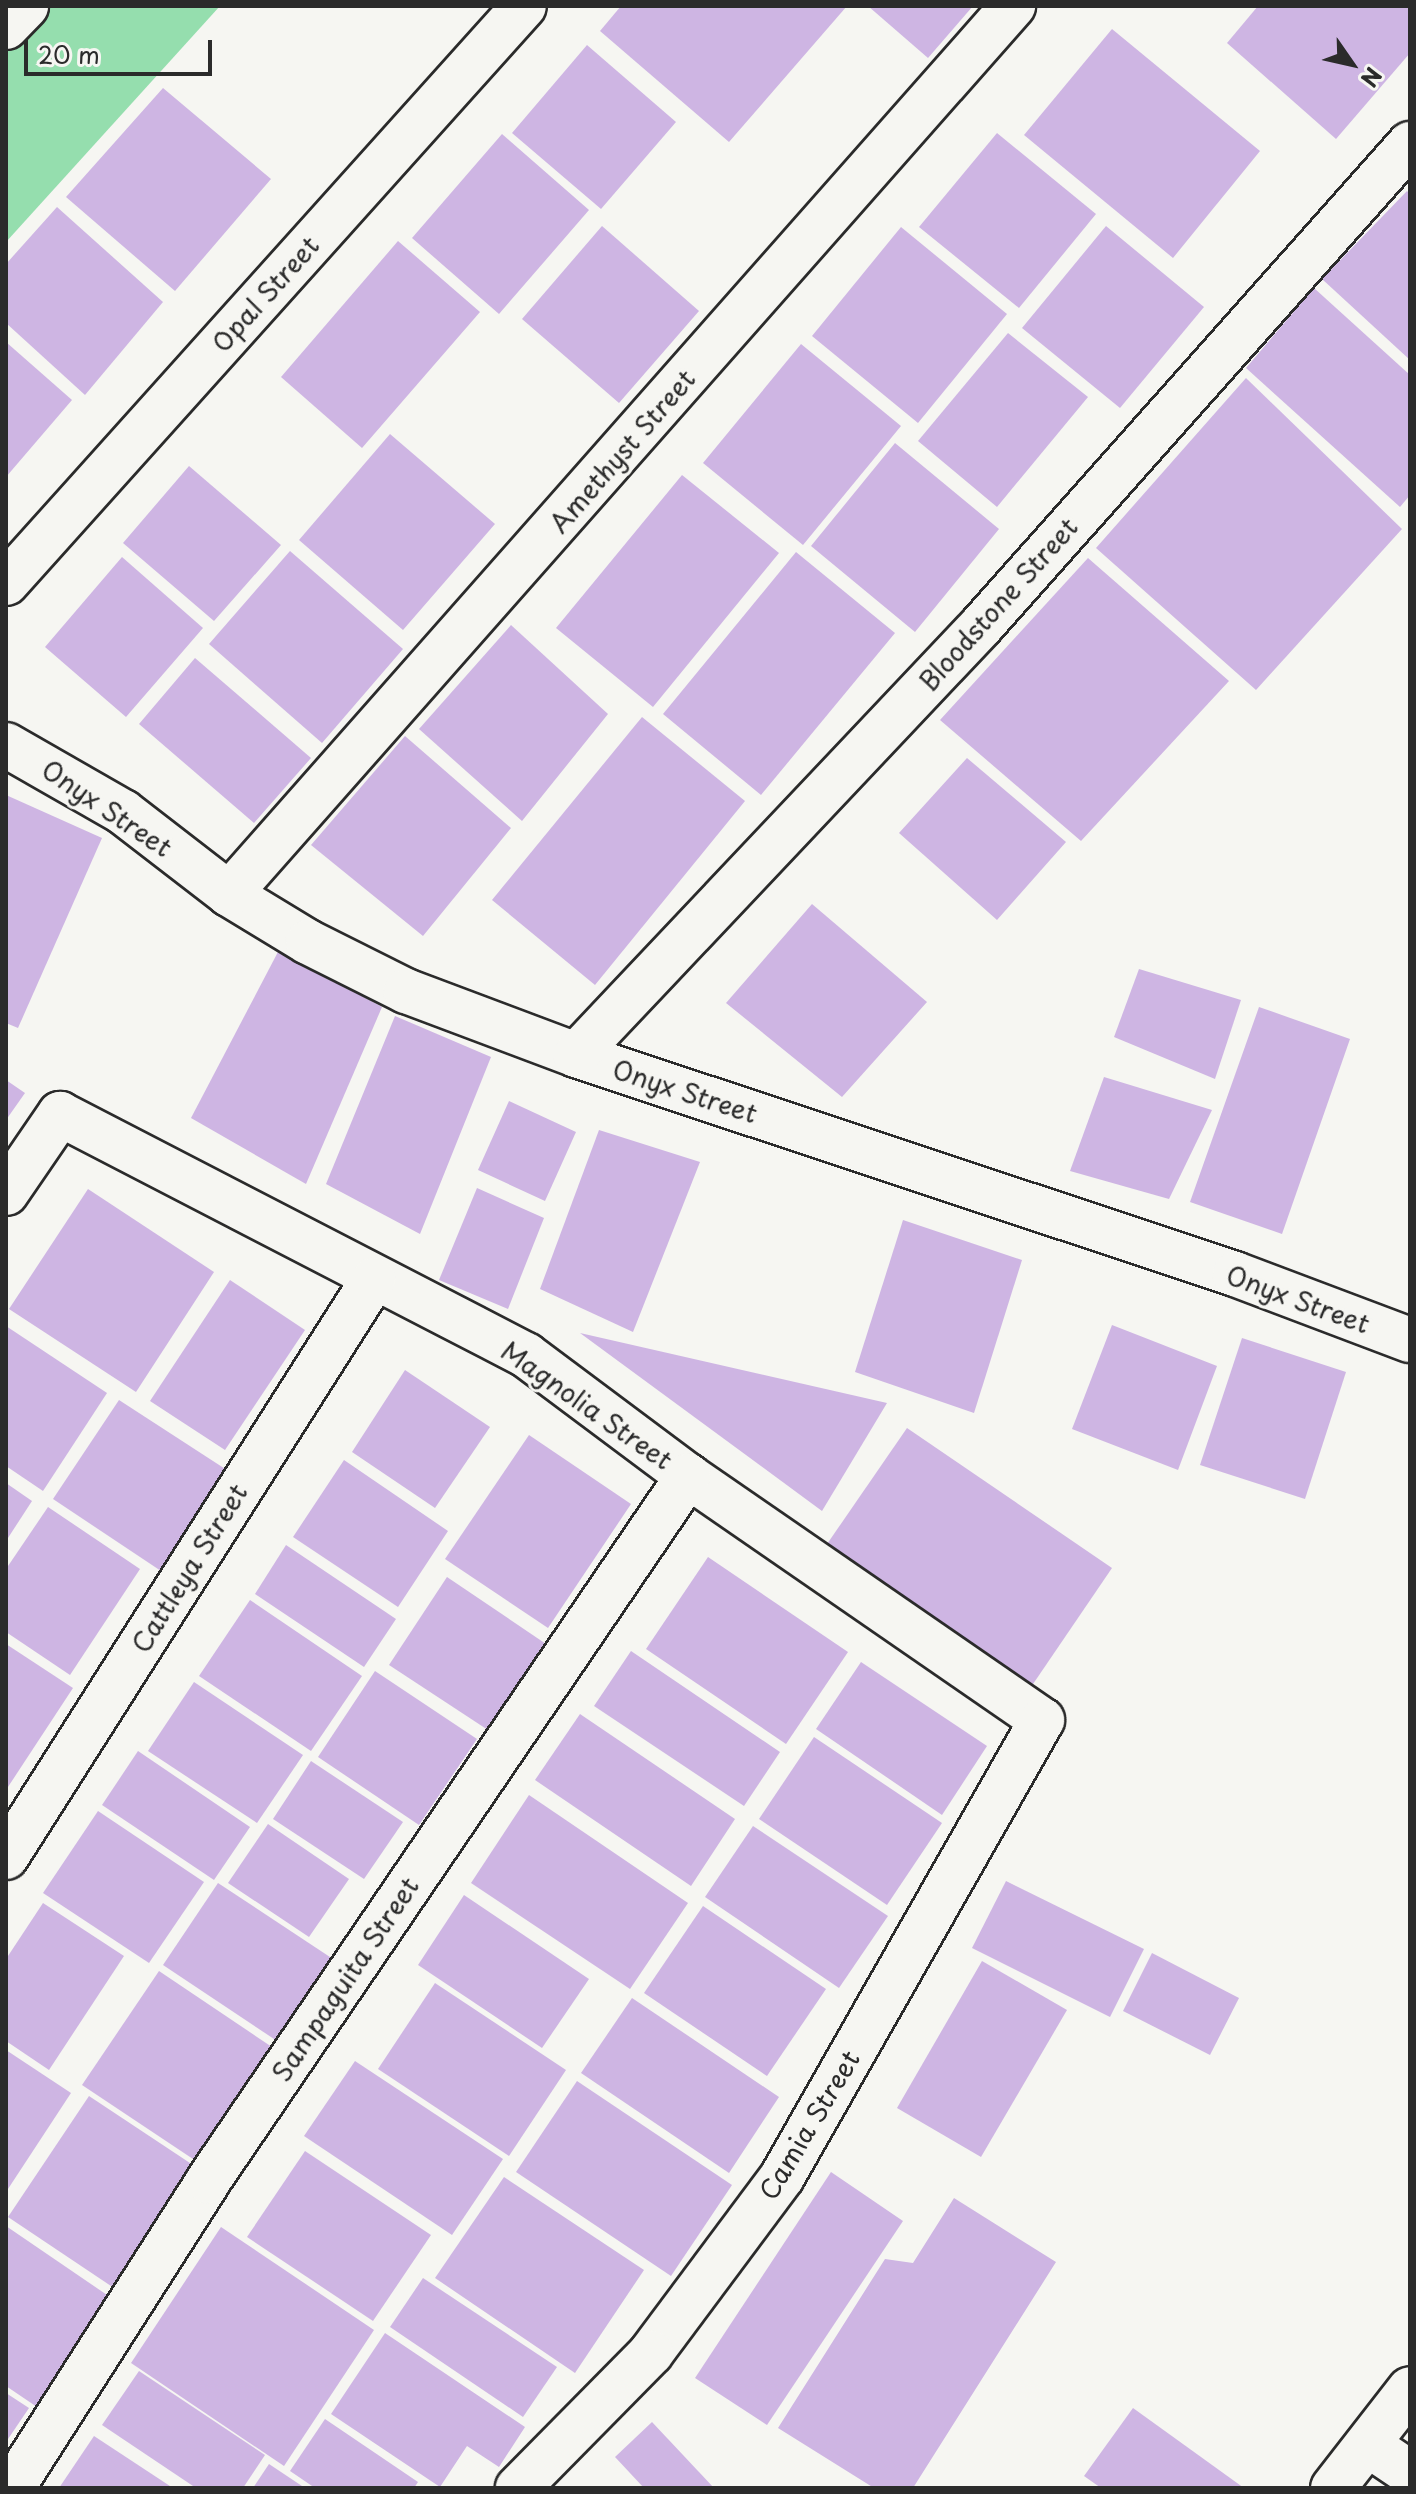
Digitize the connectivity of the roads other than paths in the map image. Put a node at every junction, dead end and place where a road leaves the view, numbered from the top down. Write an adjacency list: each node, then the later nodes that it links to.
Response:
1 (26, 6): 4 (street)
2 (524, 6): 6 (street, Opal Street)
3 (1013, 6): 8 (street, Amethyst Street)
4 (6, 27)
5 (1410, 144): 9 (street, Bloodstone Street)
6 (6, 583)
7 (6, 745): 8 (street, Onyx Street)
8 (229, 894): 9 (street, Onyx Street)
9 (576, 1055): 12 (street, Onyx Street)
10 (6, 1193): 11 (street, Magnolia Street)
11 (373, 1280): 13 (street, Magnolia Street); 15 (street, Cattleya Street)
12 (1410, 1340)
13 (688, 1476): 14 (street, Magnolia Street); 19 (street, Sampaguita Street)
14 (1042, 1720): 20 (street, Camia Street)
15 (6, 1857)
16 (1410, 2389): 17 (street)
17 (1370, 2446): 18 (street); 21 (street)
18 (1410, 2473)
19 (12, 2488)
20 (518, 2488)
21 (1333, 2488)

